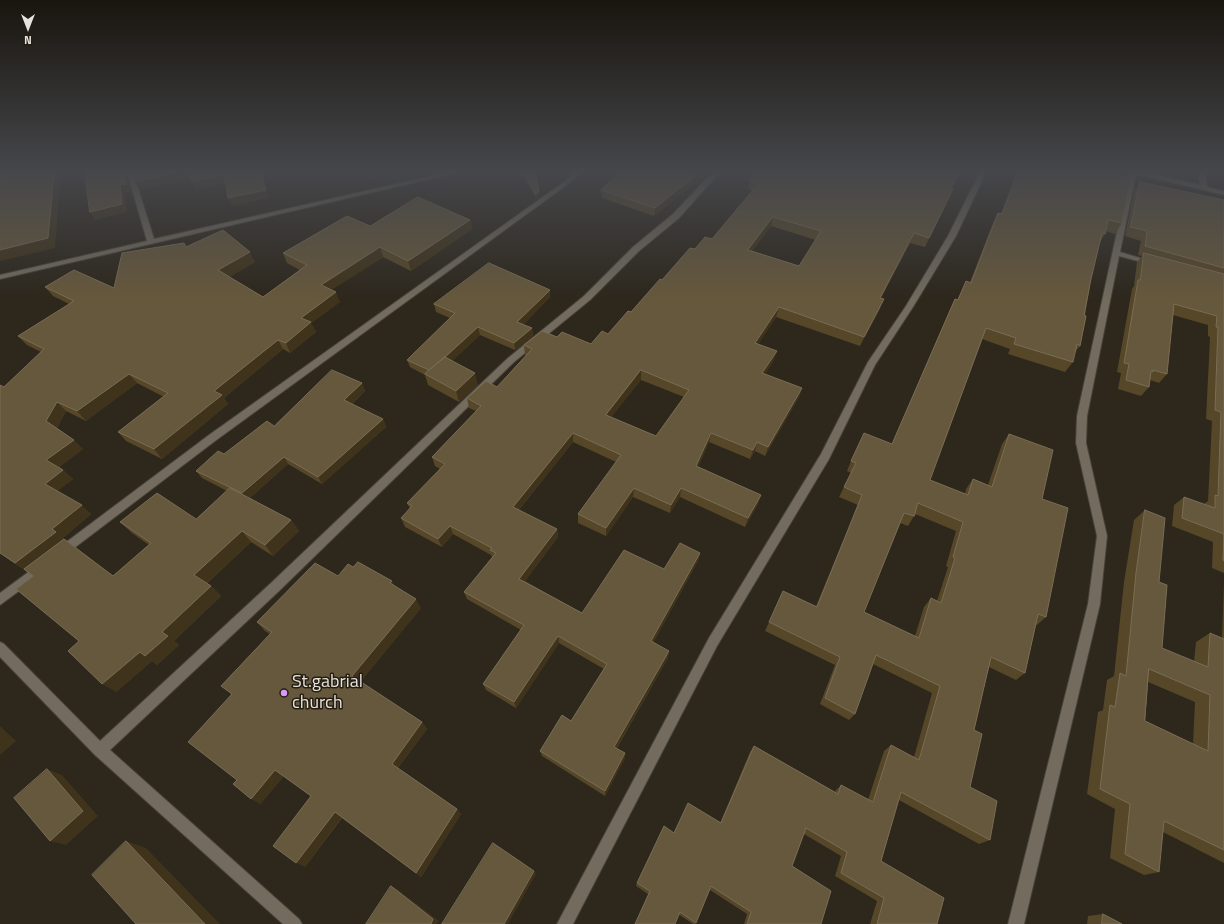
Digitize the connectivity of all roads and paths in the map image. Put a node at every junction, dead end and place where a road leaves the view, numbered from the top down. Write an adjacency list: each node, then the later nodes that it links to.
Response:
1 (143, 215): 7 (street)
2 (271, 215): 7 (street)
3 (522, 215): 11 (street)
4 (677, 215): 13 (street)
5 (962, 215): 15 (street)
6 (1124, 215): 8 (street)
7 (151, 243): 10 (street)
8 (1116, 253): 9 (street); 16 (street)
9 (1162, 265)
10 (0, 277)
11 (0, 600)
12 (0, 648): 13 (street)
13 (100, 750): 14 (street)
14 (294, 924)
15 (565, 924)
16 (1016, 924)

